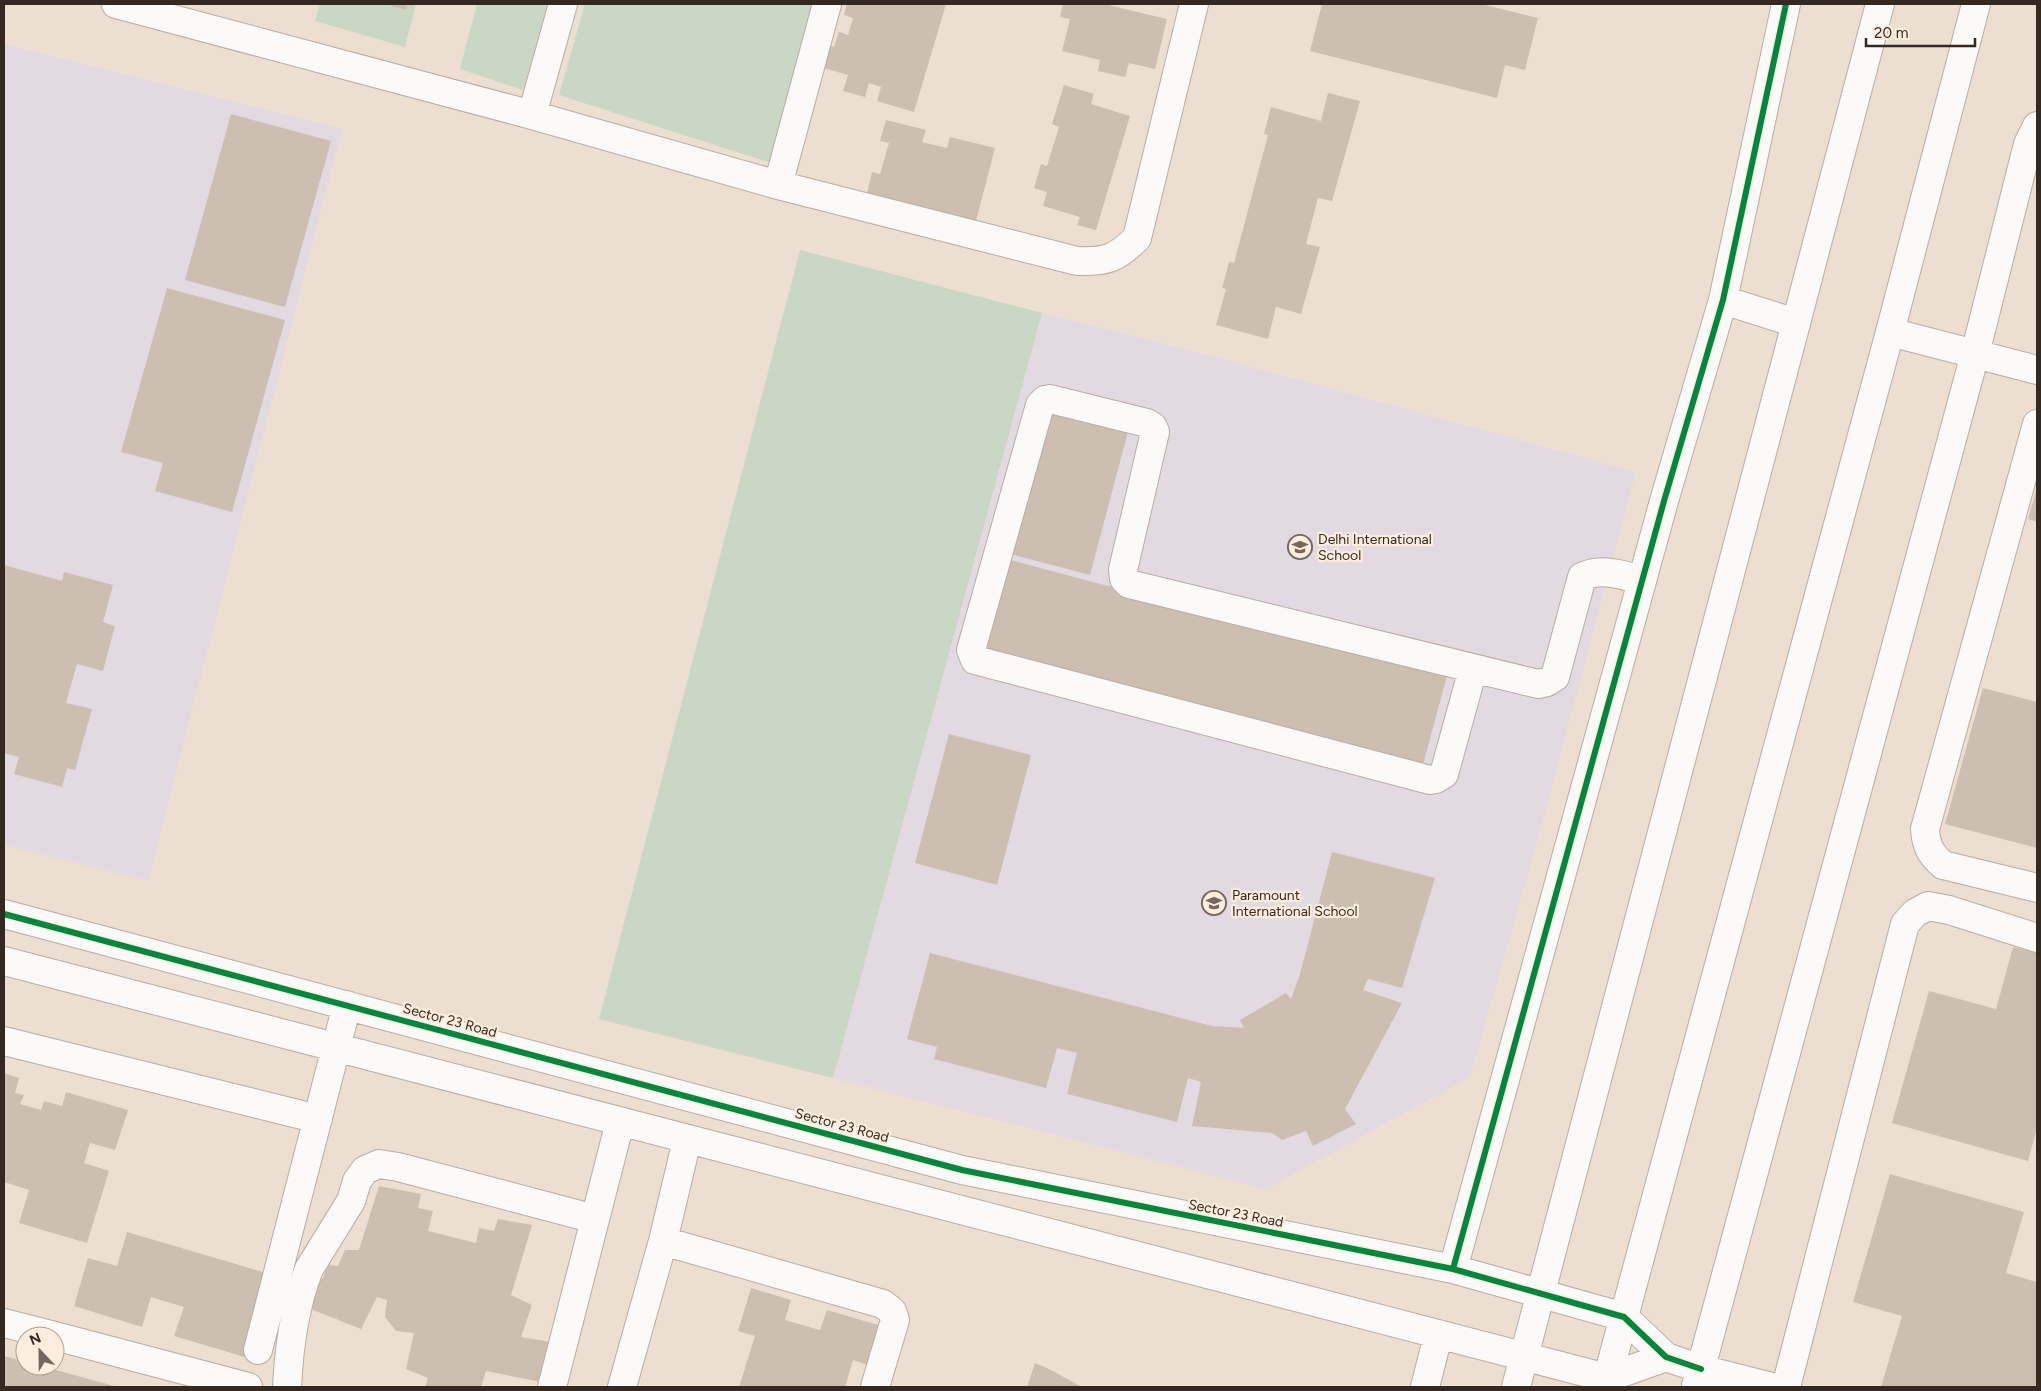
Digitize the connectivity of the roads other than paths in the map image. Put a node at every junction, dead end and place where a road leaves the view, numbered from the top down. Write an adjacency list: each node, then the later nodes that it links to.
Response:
1 (116, 4): 9 (street)
2 (563, 4): 9 (street)
3 (827, 4): 11 (street)
4 (1194, 4): 11 (street)
5 (1786, 4): 12 (street)
6 (1880, 4): 13 (street)
7 (1995, 4): 8 (street)
8 (1973, 16): 14 (street)
9 (532, 115): 11 (street)
10 (2037, 126): 15 (street)
11 (778, 185)
12 (1723, 300): 13 (street); 18 (street)
13 (1796, 323): 33 (street)
14 (1890, 332): 15 (street); 34 (street)
15 (1975, 354): 16 (street); 40 (street)
16 (2037, 370)
17 (2037, 424): 20 (street)
18 (1642, 580): 19 (street); 32 (street)
19 (1473, 669): 19 (street)
20 (2037, 888)
21 (4, 914): 24 (street, Sector 23 Road)
22 (2037, 938): 50 (street)
23 (4, 961): 26 (street)
24 (347, 1005): 26 (street); 32 (street, Sector 23 Road)
25 (4, 1042): 27 (street)
26 (336, 1048): 27 (street); 28 (street)
27 (318, 1119): 37 (street)
28 (620, 1122): 29 (street); 30 (street)
29 (687, 1140): 31 (street); 35 (street)
30 (595, 1219): 43 (street); 44 (street)
31 (663, 1240): 45 (street); 46 (street)
32 (1453, 1269): 33 (street, Sector 23 Road)
33 (1540, 1293): 34 (street, Sector 23 Road); 38 (street)
34 (1624, 1317): 39 (street, Sector 23 Road); 41 (street)
35 (1438, 1336): 38 (street); 47 (street)
36 (65, 1339): 42 (street)
37 (258, 1350)
38 (1524, 1357): 41 (street); 48 (street)
39 (1666, 1357): 40 (street); 41 (street)
40 (1698, 1378): 49 (street)
41 (1606, 1383)
42 (248, 1387)
43 (287, 1387)
44 (552, 1387)
45 (622, 1387)
46 (875, 1387)
47 (1425, 1387)
48 (1516, 1387)
49 (1772, 1387)
50 (1786, 1387)

